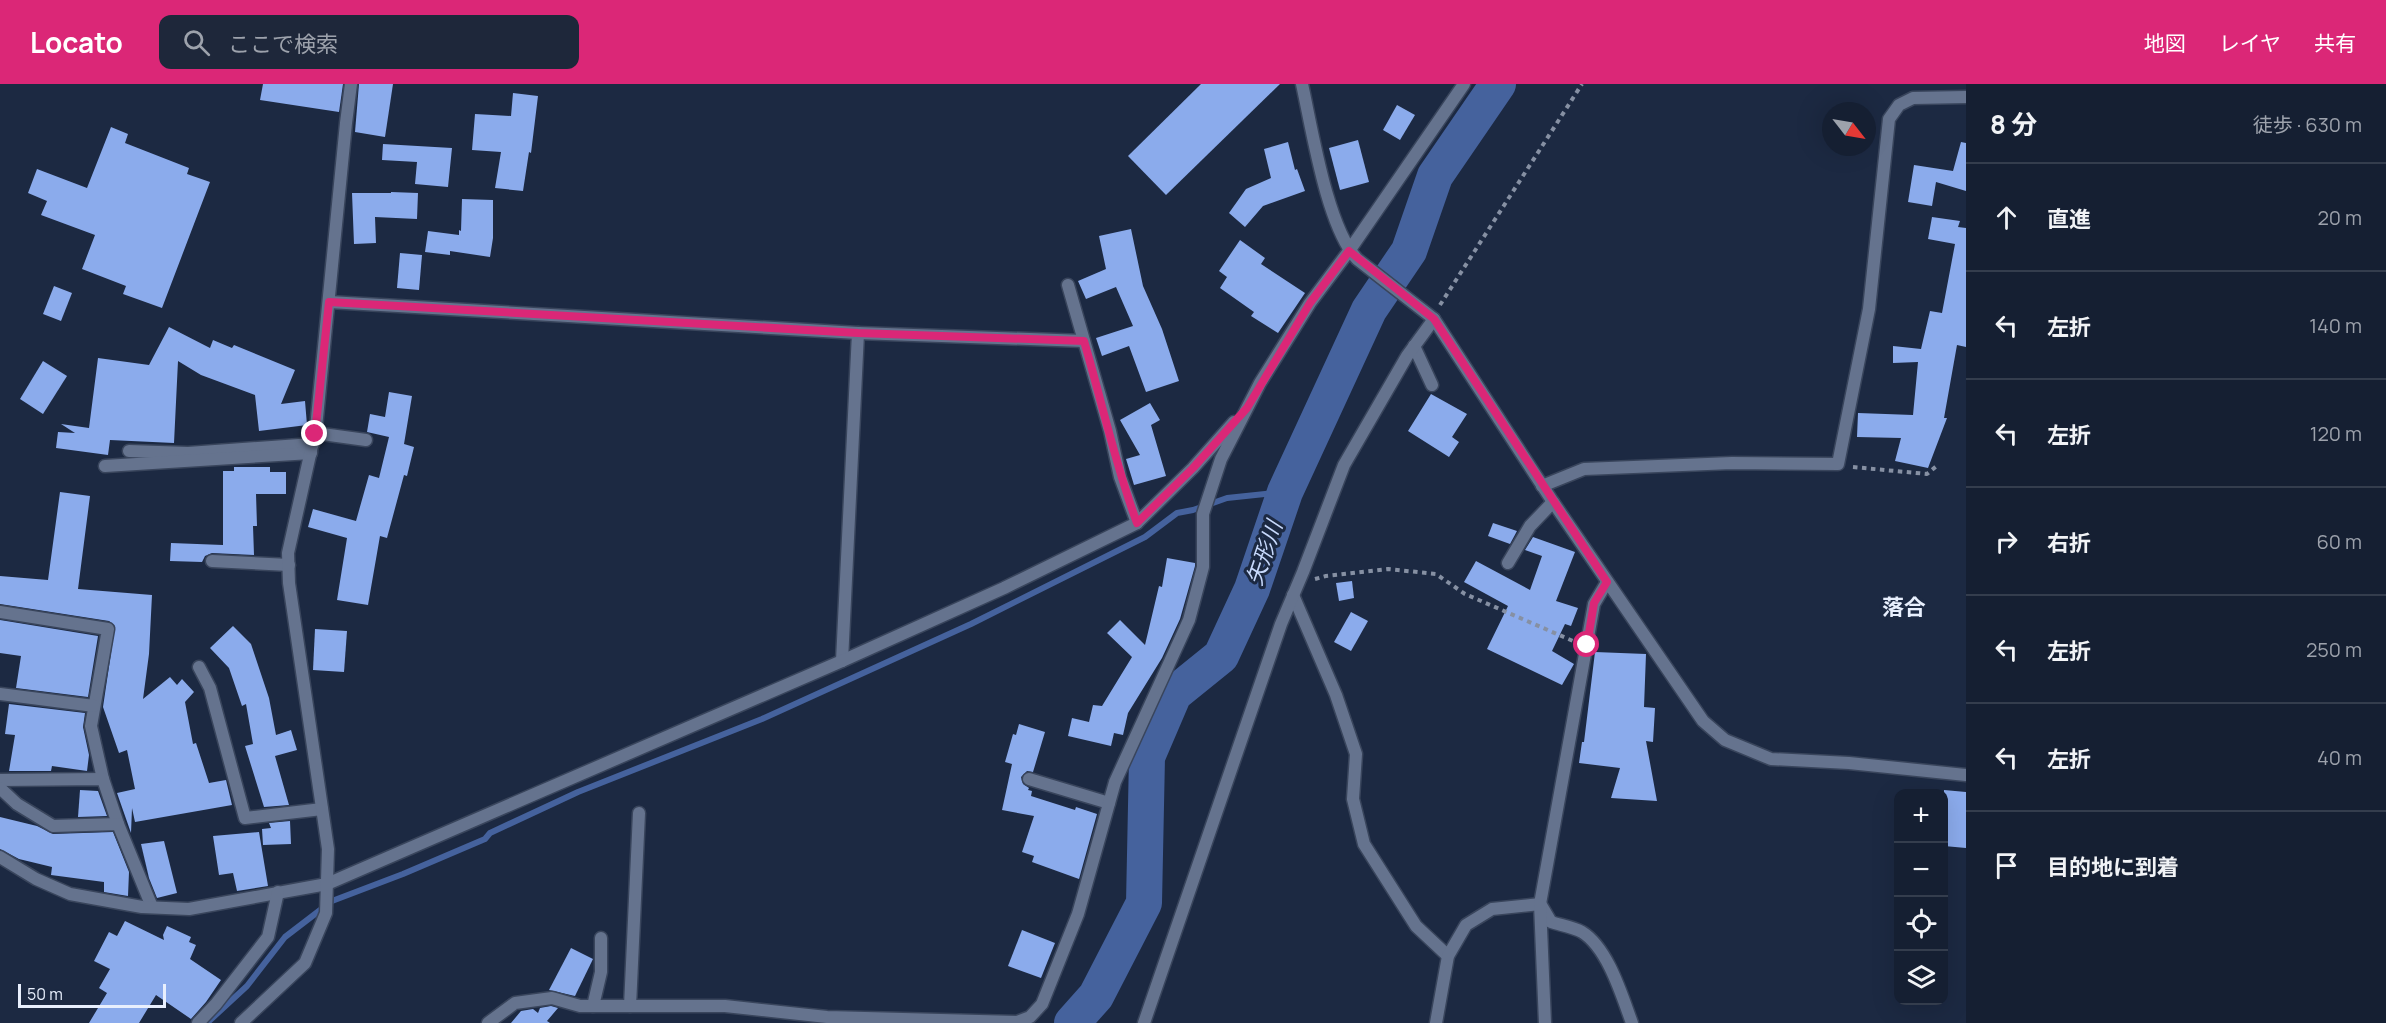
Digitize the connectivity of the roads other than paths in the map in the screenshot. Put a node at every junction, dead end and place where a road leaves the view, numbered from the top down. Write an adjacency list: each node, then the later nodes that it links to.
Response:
1 (351, 84): 7 (street)
2 (1302, 84): 5 (street)
3 (1464, 84): 5 (street)
4 (1966, 97): 18 (street)
5 (1353, 255): 8 (street); 13 (street)
6 (1068, 285): 10 (street)
7 (329, 302): 9 (street); 15 (street)
8 (1434, 319): 11 (street); 18 (street)
9 (858, 333): 10 (street); 27 (street)
10 (1084, 341): 20 (street)
11 (1414, 346): 12 (street); 25 (street)
12 (1432, 385)
13 (1247, 408): 20 (street); 36 (street)
14 (366, 440): 15 (street)
15 (313, 443): 16 (street); 17 (street); 23 (street)
16 (129, 451)
17 (105, 466)
18 (1542, 486): 19 (street)
19 (1553, 502): 22 (street); 24 (street)
20 (1137, 523): 27 (street)
21 (212, 561): 23 (street)
22 (1508, 563)
23 (289, 565): 37 (street)
24 (1607, 582): 31 (street); 43 (street)
25 (1295, 590): 46 (street); 53 (street)
26 (0, 612): 30 (street)
27 (842, 661): 41 (street)
28 (199, 667): 37 (street)
29 (0, 694): 30 (street)
30 (94, 706): 32 (street)
31 (1966, 775)
32 (104, 778): 34 (street); 39 (street)
33 (1029, 779): 36 (street)
34 (0, 780)
35 (0, 789): 39 (street)
36 (1109, 803): 49 (street)
37 (322, 808): 41 (street)
38 (639, 813): 48 (street)
39 (118, 824): 44 (street)
40 (0, 857): 44 (street)
41 (327, 884): 42 (street); 51 (street)
42 (278, 892): 44 (street); 50 (street)
43 (1540, 904): 46 (street); 55 (street); 56 (street)
44 (152, 907)
45 (601, 938): 47 (street)
46 (1448, 956): 54 (street)
47 (593, 1006): 48 (street); 52 (street)
48 (630, 1006): 49 (street)
49 (827, 1020)
50 (198, 1023)
51 (241, 1023)
52 (488, 1023)
53 (1144, 1023)
54 (1436, 1023)
55 (1545, 1023)
56 (1632, 1023)

